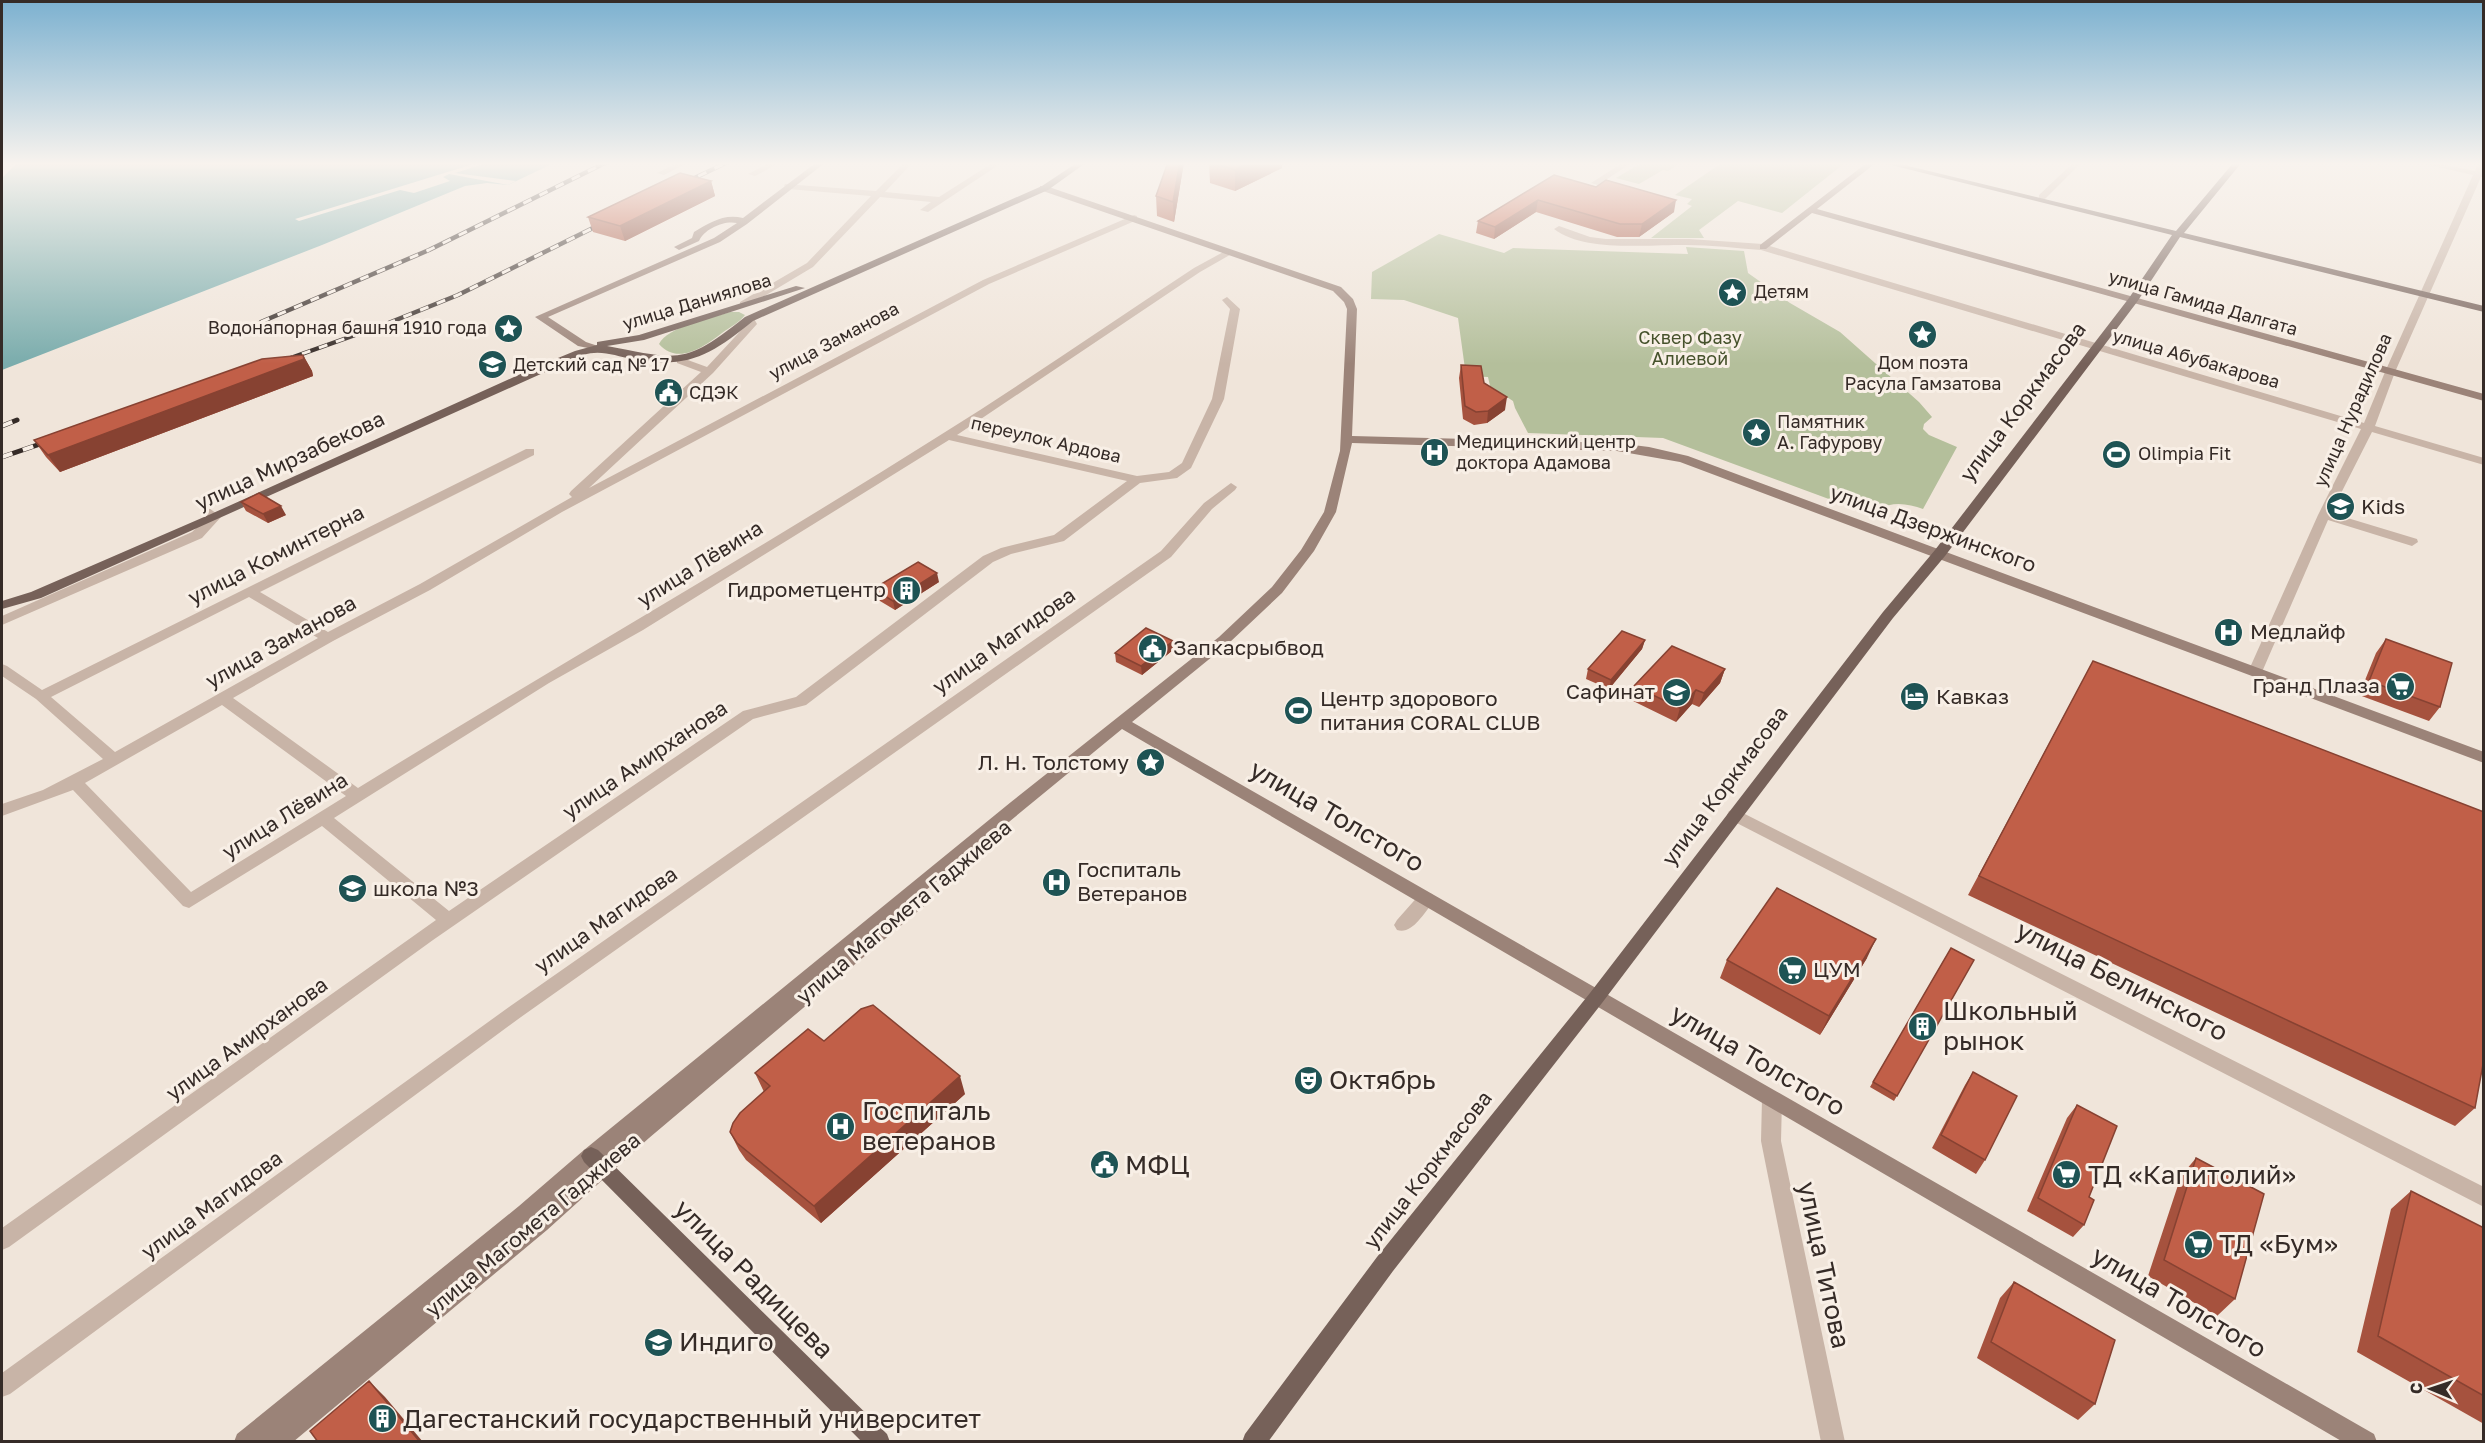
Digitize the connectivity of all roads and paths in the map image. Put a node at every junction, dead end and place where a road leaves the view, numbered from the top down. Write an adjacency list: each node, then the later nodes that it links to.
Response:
1 (705, 229): 16 (main road)
2 (733, 229): 17 (main road)
3 (844, 229): 24 (street)
4 (952, 229): 24 (main road, улица Даниялова)
5 (952, 229): 28 (main road, улица Даниялова)
6 (1107, 229): 44 (street, улица Заманова)
7 (1164, 229): 19 (main road)
8 (1559, 229): 18 (street, улица Абубакарова)
9 (1785, 229): 18 (main road)
10 (1879, 229): 23 (main road, улица Гамида Далгата)
11 (2164, 229): 15 (main road)
12 (2165, 229): 15 (main road)
13 (2182, 229): 15 (main road, улица Коркмасова)
14 (2455, 229): 20 (street, улица Нурадилова)
15 (2179, 233): 20 (main road); 23 (main road, улица Коркмасова)
16 (696, 239): 17 (main road); 27 (main road)
17 (710, 241): 27 (main road)
18 (1763, 247): 31 (street, улица Абубакарова)
19 (1229, 253): 21 (main road); 21 (main road); 38 (street, улица Лёвина)
20 (2426, 292): 25 (main road); 26 (main road); 35 (street, улица Нурадилова)
21 (1345, 295): 39 (main road, улица Магомета Гаджиева)
22 (1227, 300): 42 (street)
23 (2133, 300): 31 (main road, улица Коркмасова); 35 (main road, улица Гамида Далгата)
24 (744, 304): 28 (main road); 29 (main road, улица Даниялова)
25 (2484, 304)
26 (2484, 309)
27 (540, 317): 30 (main road)
28 (749, 319): 33 (main road, улица Даниялова); 34 (street, улица Заманова)
29 (661, 332): 30 (main road, улица Даниялова); 32 (main road)
30 (588, 346): 32 (main road, улица Даниялова); 45 (main road, улица Мирзабекова)
31 (2097, 347): 37 (street, улица Абубакарова); 48 (main road, улица Коркмасова)
32 (651, 359): 33 (main road, улица Даниялова)
33 (681, 361): 34 (street)
34 (709, 371): 44 (street, улица Заманова)
35 (2390, 372): 36 (main road, улица Гамида Далгата); 37 (street, улица Нурадилова)
36 (2484, 398)
37 (2369, 426): 41 (street, улица Абубакарова); 46 (street, улица Нурадилова)
38 (947, 436): 42 (street, переулок Ардова); 62 (street, улица Лёвина)
39 (1349, 439): 48 (main road, улица Дзержинского); 58 (main road, улица Магомета Гаджиева)
40 (530, 452): 49 (street, улица Коминтерна)
41 (2484, 462)
42 (1137, 480): 67 (street, улица Амирханова)
43 (1231, 487): 74 (street, улица Магидова)
44 (558, 509): 53 (street, улица Заманова)
45 (212, 515): 50 (main road, улица Мирзабекова); 51 (main road, улица Мирзабекова); 52 (street)
46 (2324, 515): 47 (street); 55 (street, улица Нурадилова)
47 (2412, 542)
48 (1940, 553): 55 (main road, улица Дзержинского); 64 (main road, улица Коркмасова)
49 (250, 592): 53 (street); 56 (street, улица Коминтерна)
50 (2, 597)
51 (2, 605)
52 (2, 621)
53 (328, 638): 57 (street, улица Заманова)
54 (2, 669): 56 (street)
55 (2255, 672): 59 (main road, улица Дзержинского)
56 (41, 696): 60 (street)
57 (223, 698): 60 (street, улица Заманова); 62 (street)
58 (1126, 724): 66 (main road, улица Толстого); 71 (main road, улица Магомета Гаджиева)
59 (2484, 758)
60 (114, 760): 61 (street, улица Заманова)
61 (75, 782): 63 (street, улица Заманова); 65 (street, улица Лёвина)
62 (357, 796): 65 (street, улица Лёвина)
63 (2, 808)
64 (1735, 815): 69 (main road, улица Коркмасова); 72 (street, улица Белинского)
65 (323, 818): 67 (street)
66 (1425, 899): 68 (street); 69 (main road, улица Толстого)
67 (449, 920): 73 (street, улица Амирханова)
68 (1403, 925)
69 (1596, 998): 70 (main road, улица Толстого); 78 (main road, улица Коркмасова)
70 (1772, 1099): 79 (street, улица Титова); 80 (main road, улица Толстого)
71 (596, 1162): 75 (main road, улица Магомета Гаджиева); 76 (main road, улица Магомета Гаджиева); 77 (main road, улица Радищева)
72 (2484, 1198)
73 (2, 1240)
74 (2, 1386)
75 (246, 1442)
76 (274, 1442)
77 (879, 1442)
78 (1253, 1442)
79 (1833, 1442)
80 (2366, 1442)

